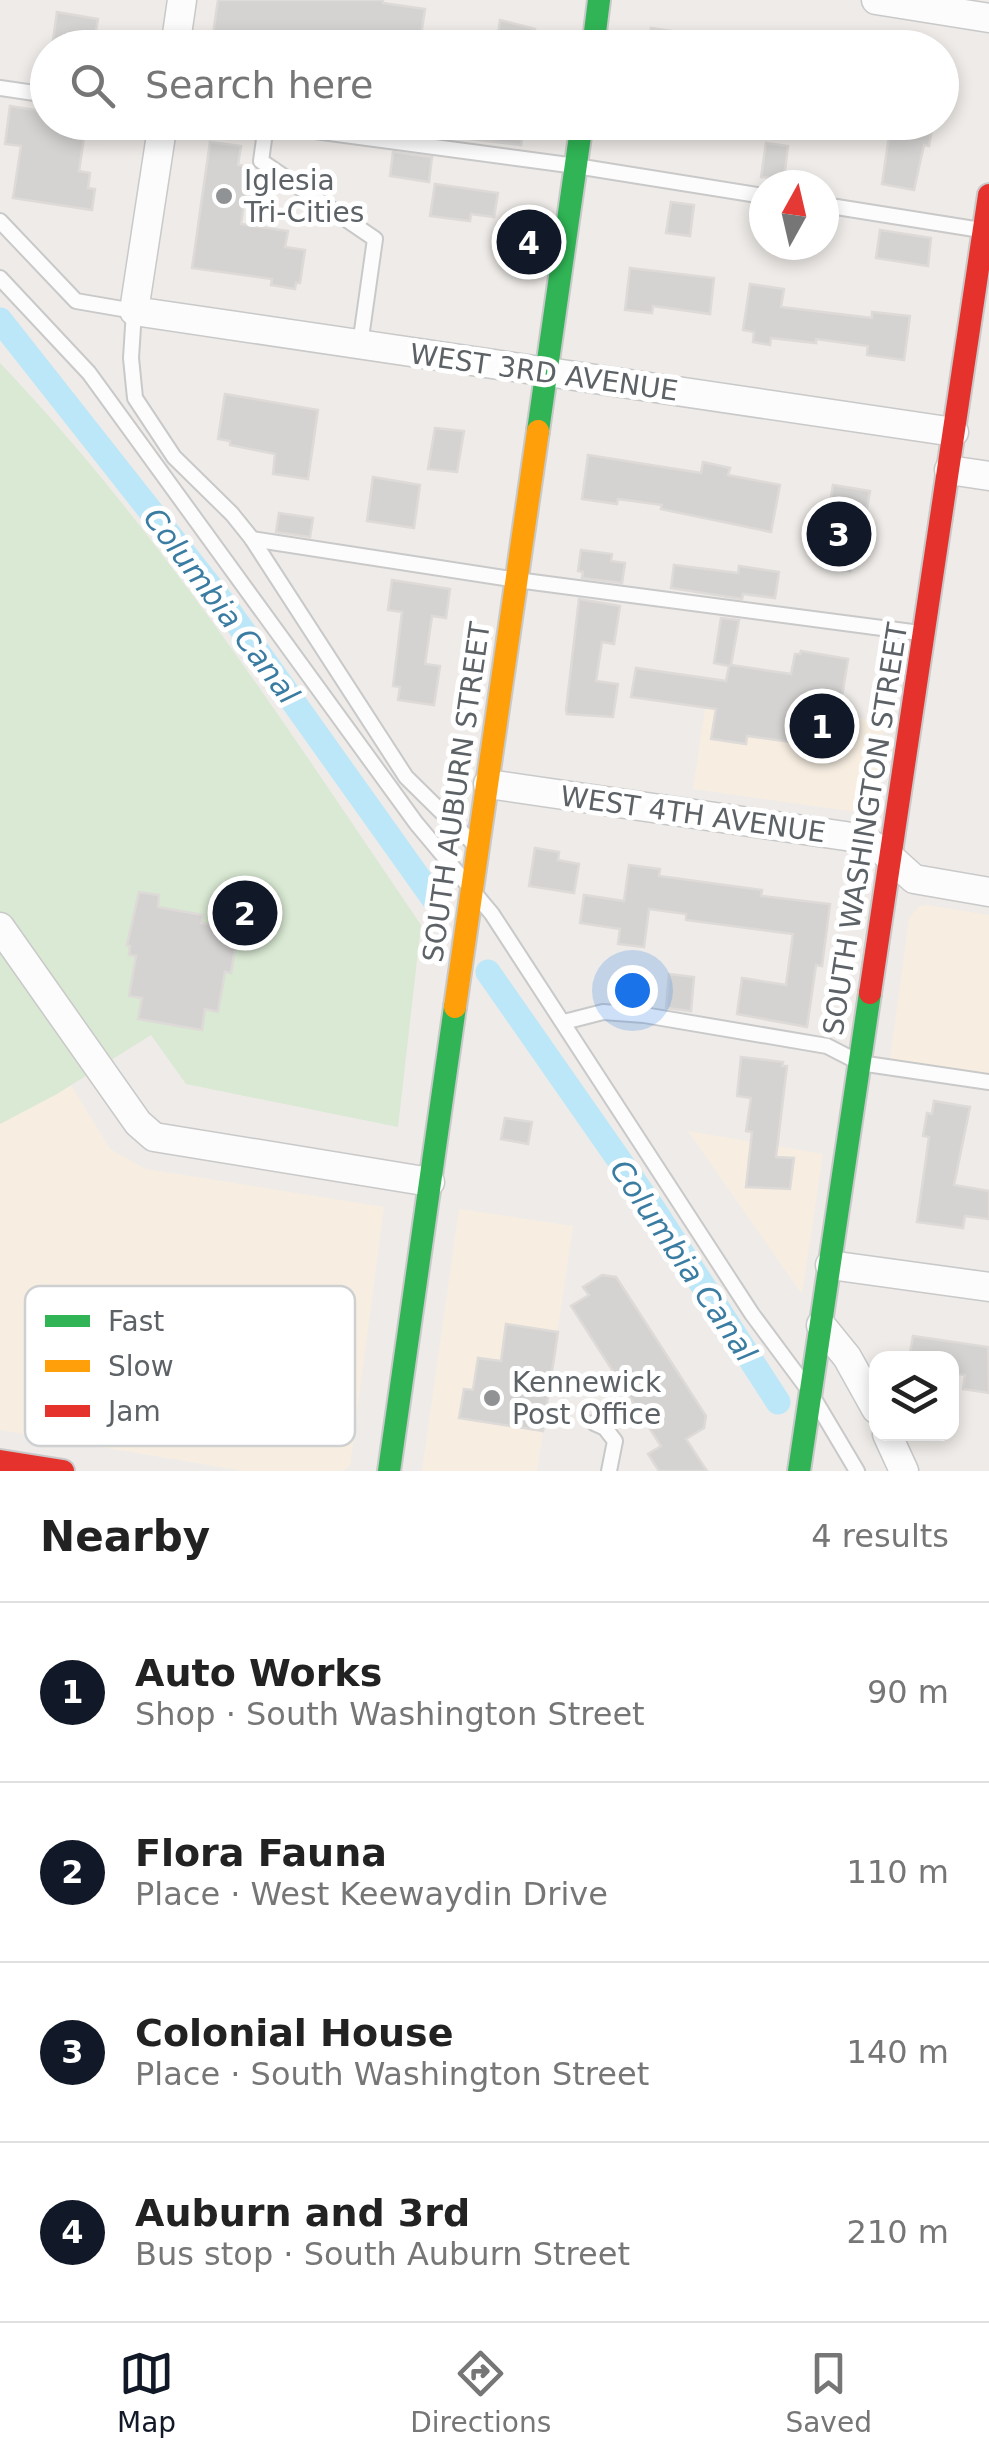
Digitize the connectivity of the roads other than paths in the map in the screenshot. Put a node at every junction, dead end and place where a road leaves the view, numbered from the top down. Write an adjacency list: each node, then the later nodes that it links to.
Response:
1 (182, 0): 5 (street)
2 (599, 0): 6 (street)
3 (876, 0): 4 (street)
4 (989, 18)
5 (177, 30)
6 (595, 30)
7 (0, 88): 8 (lane)
8 (30, 92)
9 (160, 140): 21 (street)
10 (258, 140): 22 (lane)
11 (382, 140): 13 (lane)
12 (580, 140): 13 (street, SOUTH AUBURN STREET)
13 (576, 166): 14 (lane); 23 (street, SOUTH AUBURN STREET)
14 (749, 194)
15 (989, 195): 18 (street, SOUTH WASHINGTON STREET)
16 (839, 207): 18 (lane)
17 (0, 221): 21 (lane)
18 (984, 230): 20 (street, SOUTH WASHINGTON STREET)
19 (0, 278): 33 (lane)
20 (982, 293): 24 (street, SOUTH WASHINGTON STREET)
21 (134, 312): 22 (street, WEST 3RD AVENUE); 27 (lane)
22 (360, 345): 23 (street, WEST 3RD AVENUE)
23 (546, 372): 24 (street, WEST 3RD AVENUE); 28 (street, SOUTH AUBURN STREET)
24 (954, 432): 25 (street, SOUTH WASHINGTON STREET)
25 (949, 470): 26 (street); 29 (street, SOUTH WASHINGTON STREET)
26 (989, 476)
27 (252, 538): 28 (lane); 31 (lane)
28 (517, 580): 29 (lane); 30 (street, SOUTH AUBURN STREET)
29 (924, 634): 32 (street, SOUTH WASHINGTON STREET)
30 (488, 784): 31 (street, SOUTH AUBURN STREET); 32 (street, WEST 4TH AVENUE)
31 (478, 848): 33 (street, SOUTH AUBURN STREET)
32 (890, 860): 34 (street, WEST 4TH AVENUE); 37 (street, SOUTH WASHINGTON STREET)
33 (472, 891): 36 (lane); 39 (street, SOUTH AUBURN STREET)
34 (989, 892)
35 (0, 927): 39 (street)
36 (564, 1022): 37 (lane); 43 (lane)
37 (860, 1062): 38 (lane); 40 (street, SOUTH WASHINGTON STREET)
38 (989, 1082)
39 (430, 1182): 49 (street, SOUTH AUBURN STREET)
40 (830, 1265): 41 (street); 42 (street, SOUTH WASHINGTON STREET)
41 (989, 1287)
42 (821, 1324): 43 (street, SOUTH WASHINGTON STREET); 44 (street)
43 (810, 1392): 51 (street, SOUTH WASHINGTON STREET); 52 (lane)
44 (869, 1396)
45 (594, 1423): 50 (lane)
46 (891, 1441): 53 (street)
47 (0, 1461): 48 (street)
48 (62, 1471)
49 (389, 1471)
50 (608, 1471)
51 (799, 1471)
52 (857, 1471)
53 (904, 1471)

